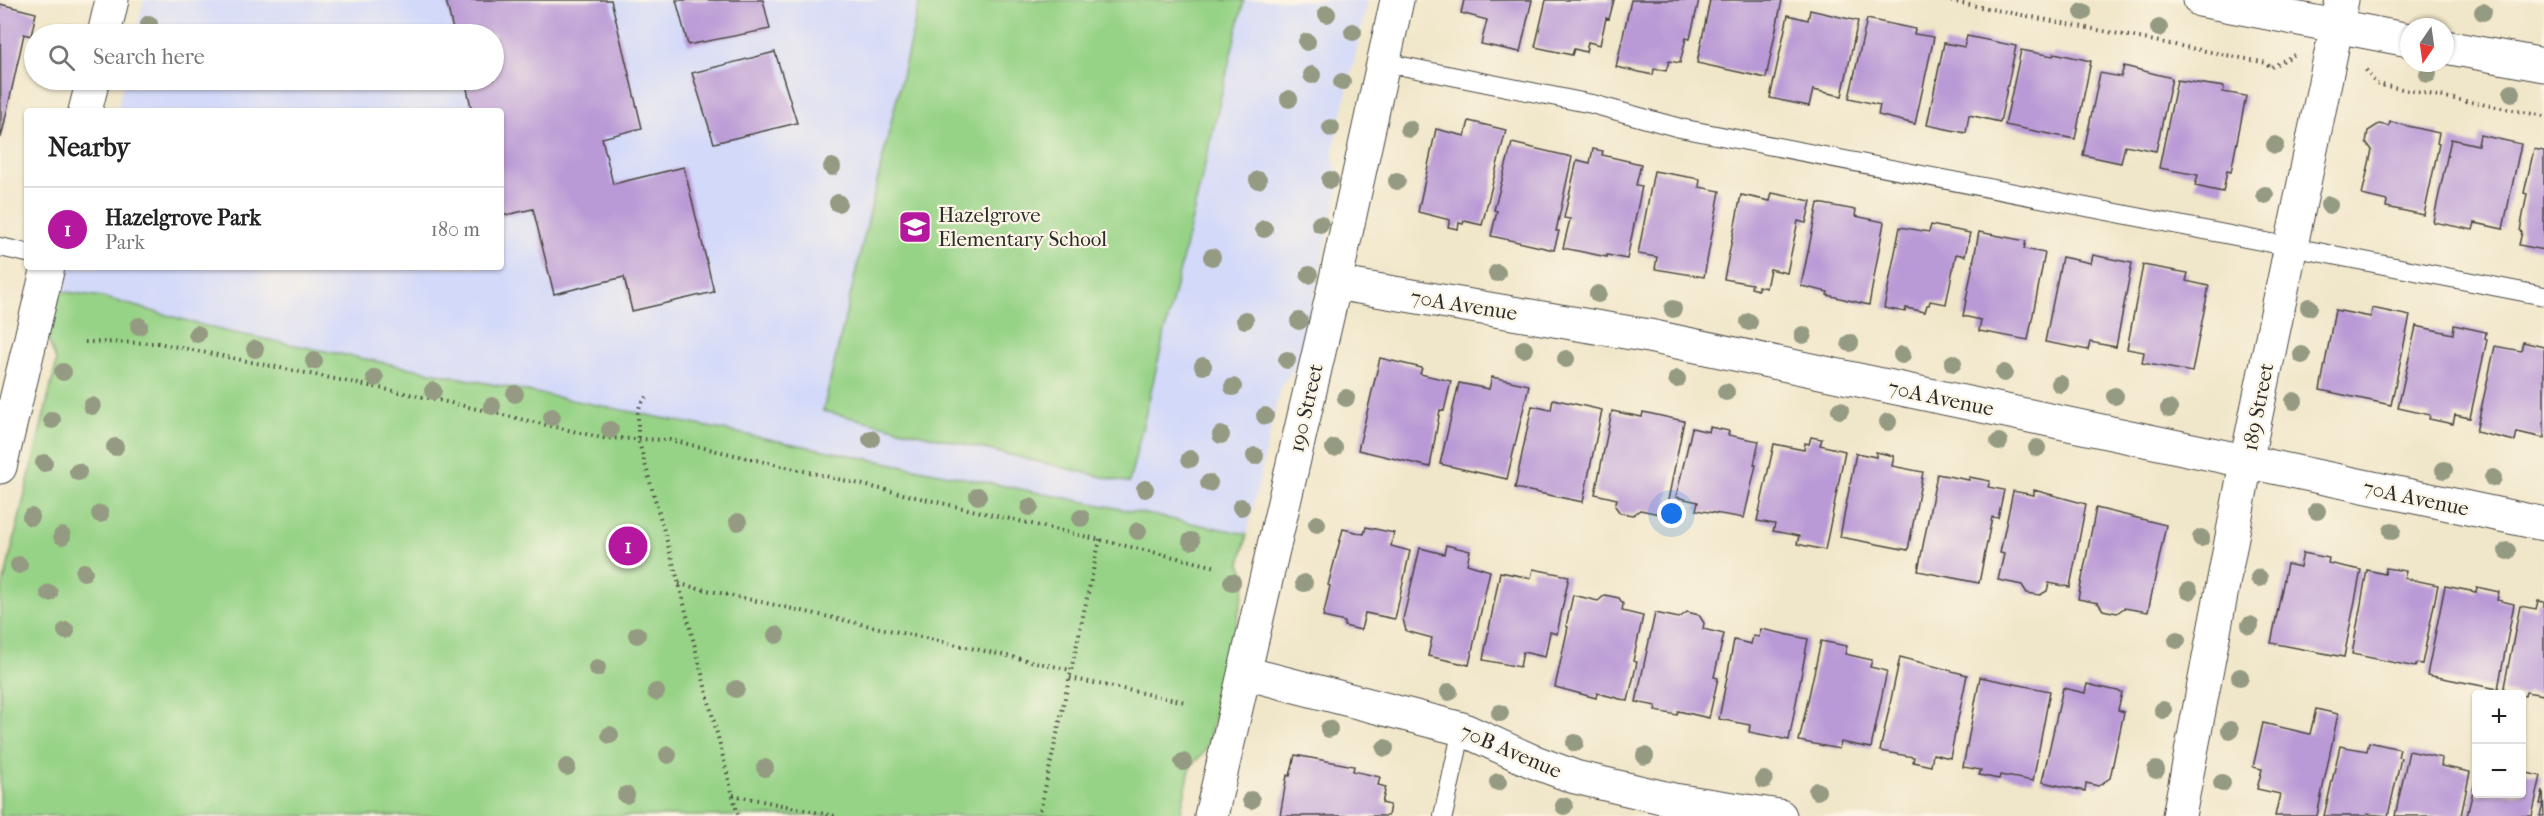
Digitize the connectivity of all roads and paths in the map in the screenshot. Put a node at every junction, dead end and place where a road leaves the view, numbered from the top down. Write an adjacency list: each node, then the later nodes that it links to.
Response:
1 (112, 0): 6 (street)
2 (1397, 0): 10 (street, 190 Street)
3 (1945, 0): 9 (path)
4 (2200, 0): 5 (street)
5 (2339, 13): 7 (street); 16 (street, 189 Street)
6 (106, 24)
7 (2400, 37)
8 (2454, 49): 12 (street)
9 (2302, 51)
10 (1382, 62): 16 (lane); 20 (street, 190 Street)
11 (2361, 64): 15 (path)
12 (2544, 65)
13 (90, 90): 14 (street)
14 (86, 108)
15 (2544, 116)
16 (2290, 245): 21 (lane); 25 (street, 189 Street)
17 (0, 247): 18 (lane)
18 (24, 252)
19 (47, 270): 26 (street)
20 (1335, 283): 25 (street, 70A Avenue); 32 (street, 190 Street)
21 (2544, 296)
22 (85, 342): 24 (path)
23 (647, 397): 24 (path)
24 (638, 439): 28 (path); 30 (path)
25 (2246, 463): 27 (street, 70A Avenue); 43 (street, 189 Street)
26 (0, 467)
27 (2544, 524)
28 (1100, 539): 29 (path); 31 (path)
29 (1217, 567)
30 (679, 584): 31 (path); 36 (path)
31 (1071, 670): 33 (path)
32 (1245, 673): 35 (street, 70B Avenue); 40 (street, 190 Street)
33 (1070, 678): 34 (path); 39 (path)
34 (1185, 702)
35 (1462, 729): 41 (lane); 42 (street, 70B Avenue)
36 (733, 795): 37 (path); 38 (path)
37 (738, 816)
38 (835, 816)
39 (1040, 816)
40 (1211, 816)
41 (1443, 816)
42 (1780, 816)
43 (2179, 816)

